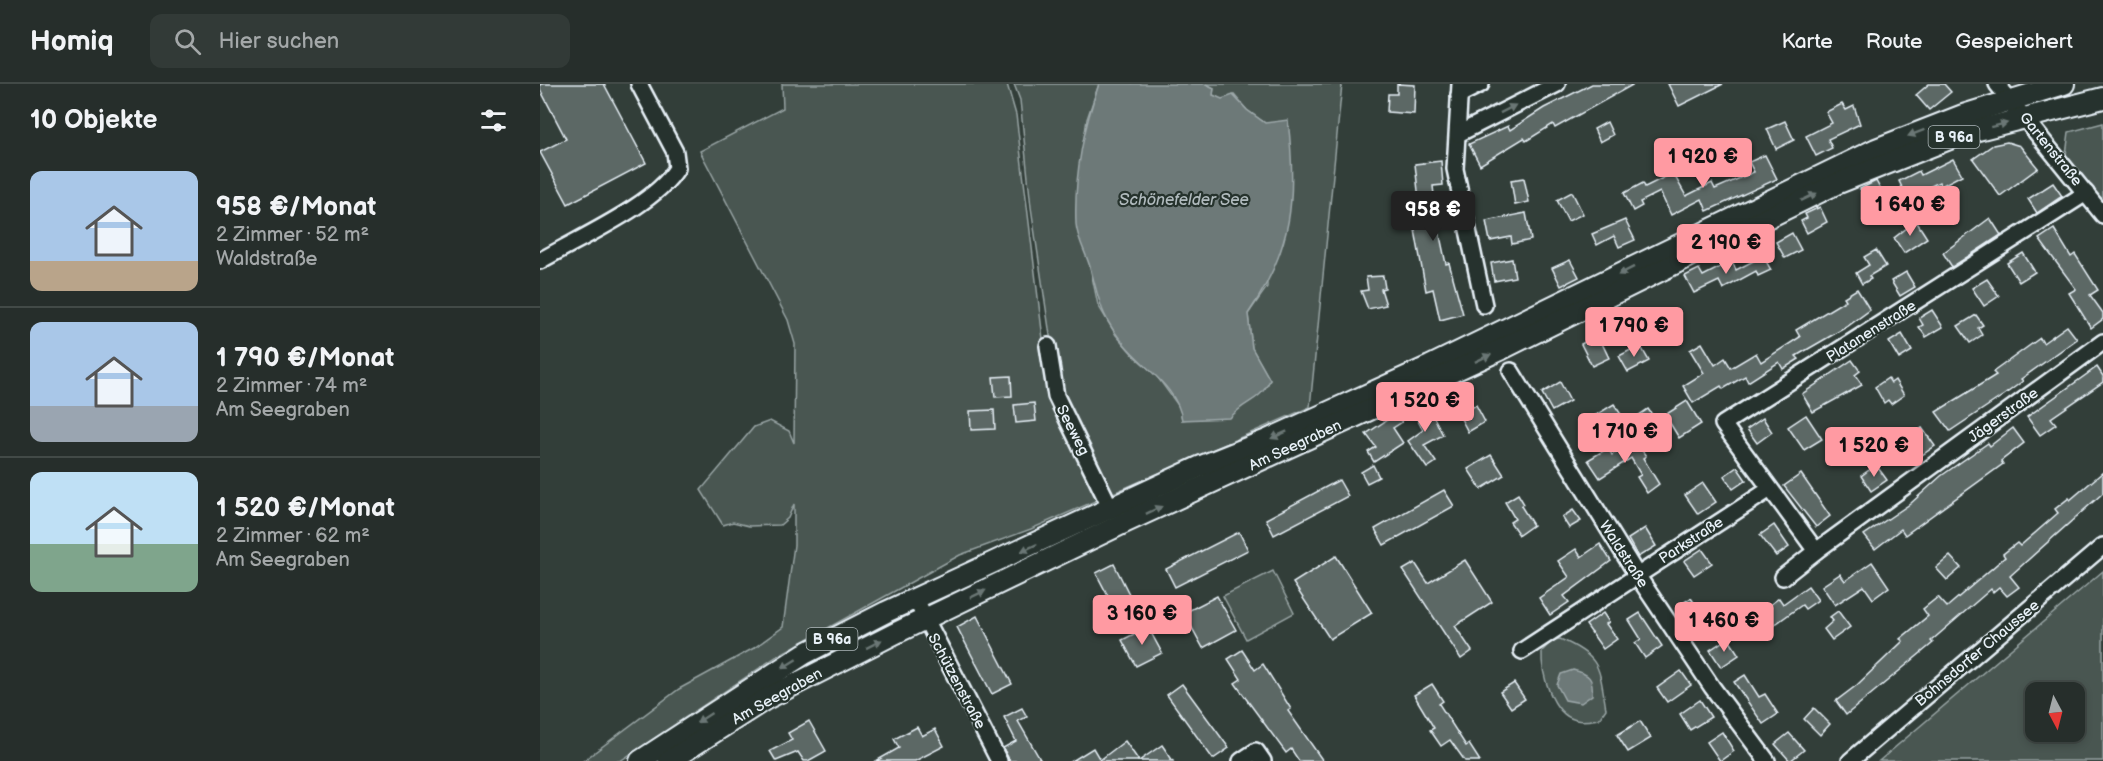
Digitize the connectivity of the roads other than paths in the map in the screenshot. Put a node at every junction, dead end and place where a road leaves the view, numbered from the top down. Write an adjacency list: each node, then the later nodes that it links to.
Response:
1 (639, 84): 13 (street)
2 (1481, 84): 6 (street)
3 (1557, 84): 10 (street, one-way to 3)
4 (1997, 84): 8 (street, Gartenstraße)
5 (2064, 84): 8 (main road, Am Seegraben / B 96a)
6 (1460, 89): 10 (street)
7 (2103, 98): 9 (main road, Am Seegraben / B 96a)
8 (2011, 100): 9 (street, Gartenstraße); 19 (main road, Am Seegraben / B 96a, one-way to 19)
9 (2026, 118): 11 (street, Gartenstraße); 25 (main road, Am Seegraben / B 96a, one-way to 9)
10 (1458, 134): 14 (street)
11 (2086, 193): 12 (street, Gartenstraße); 18 (street, Platanenstraße)
12 (2103, 215)
13 (540, 261)
14 (1484, 305)
15 (2103, 342): 21 (street, Jägerstraße)
16 (1048, 346): 19 (street, Seeweg)
17 (1511, 371): 22 (street, Waldstraße)
18 (1770, 489): 21 (street); 22 (street, Parkstraße)
19 (1111, 509): 24 (main road, Am Seegraben / B 96a, one-way to 24)
20 (2103, 546): 33 (street, Bohnsdorfer Chaussee)
21 (1816, 550): 23 (street, Jägerstraße)
22 (1637, 574): 26 (street, Parkstraße); 32 (street, Waldstraße)
23 (1783, 577)
24 (916, 600): 25 (street, Schützenstraße); 28 (main road, Am Seegraben / B 96a, one-way to 28)
25 (925, 619): 29 (main road, Am Seegraben / B 96a, one-way to 25); 30 (street, Schützenstraße)
26 (1522, 651)
27 (1259, 756): 31 (street)
28 (640, 761)
29 (669, 761)
30 (999, 761)
31 (1241, 761)
32 (1767, 761)
33 (1850, 761)

